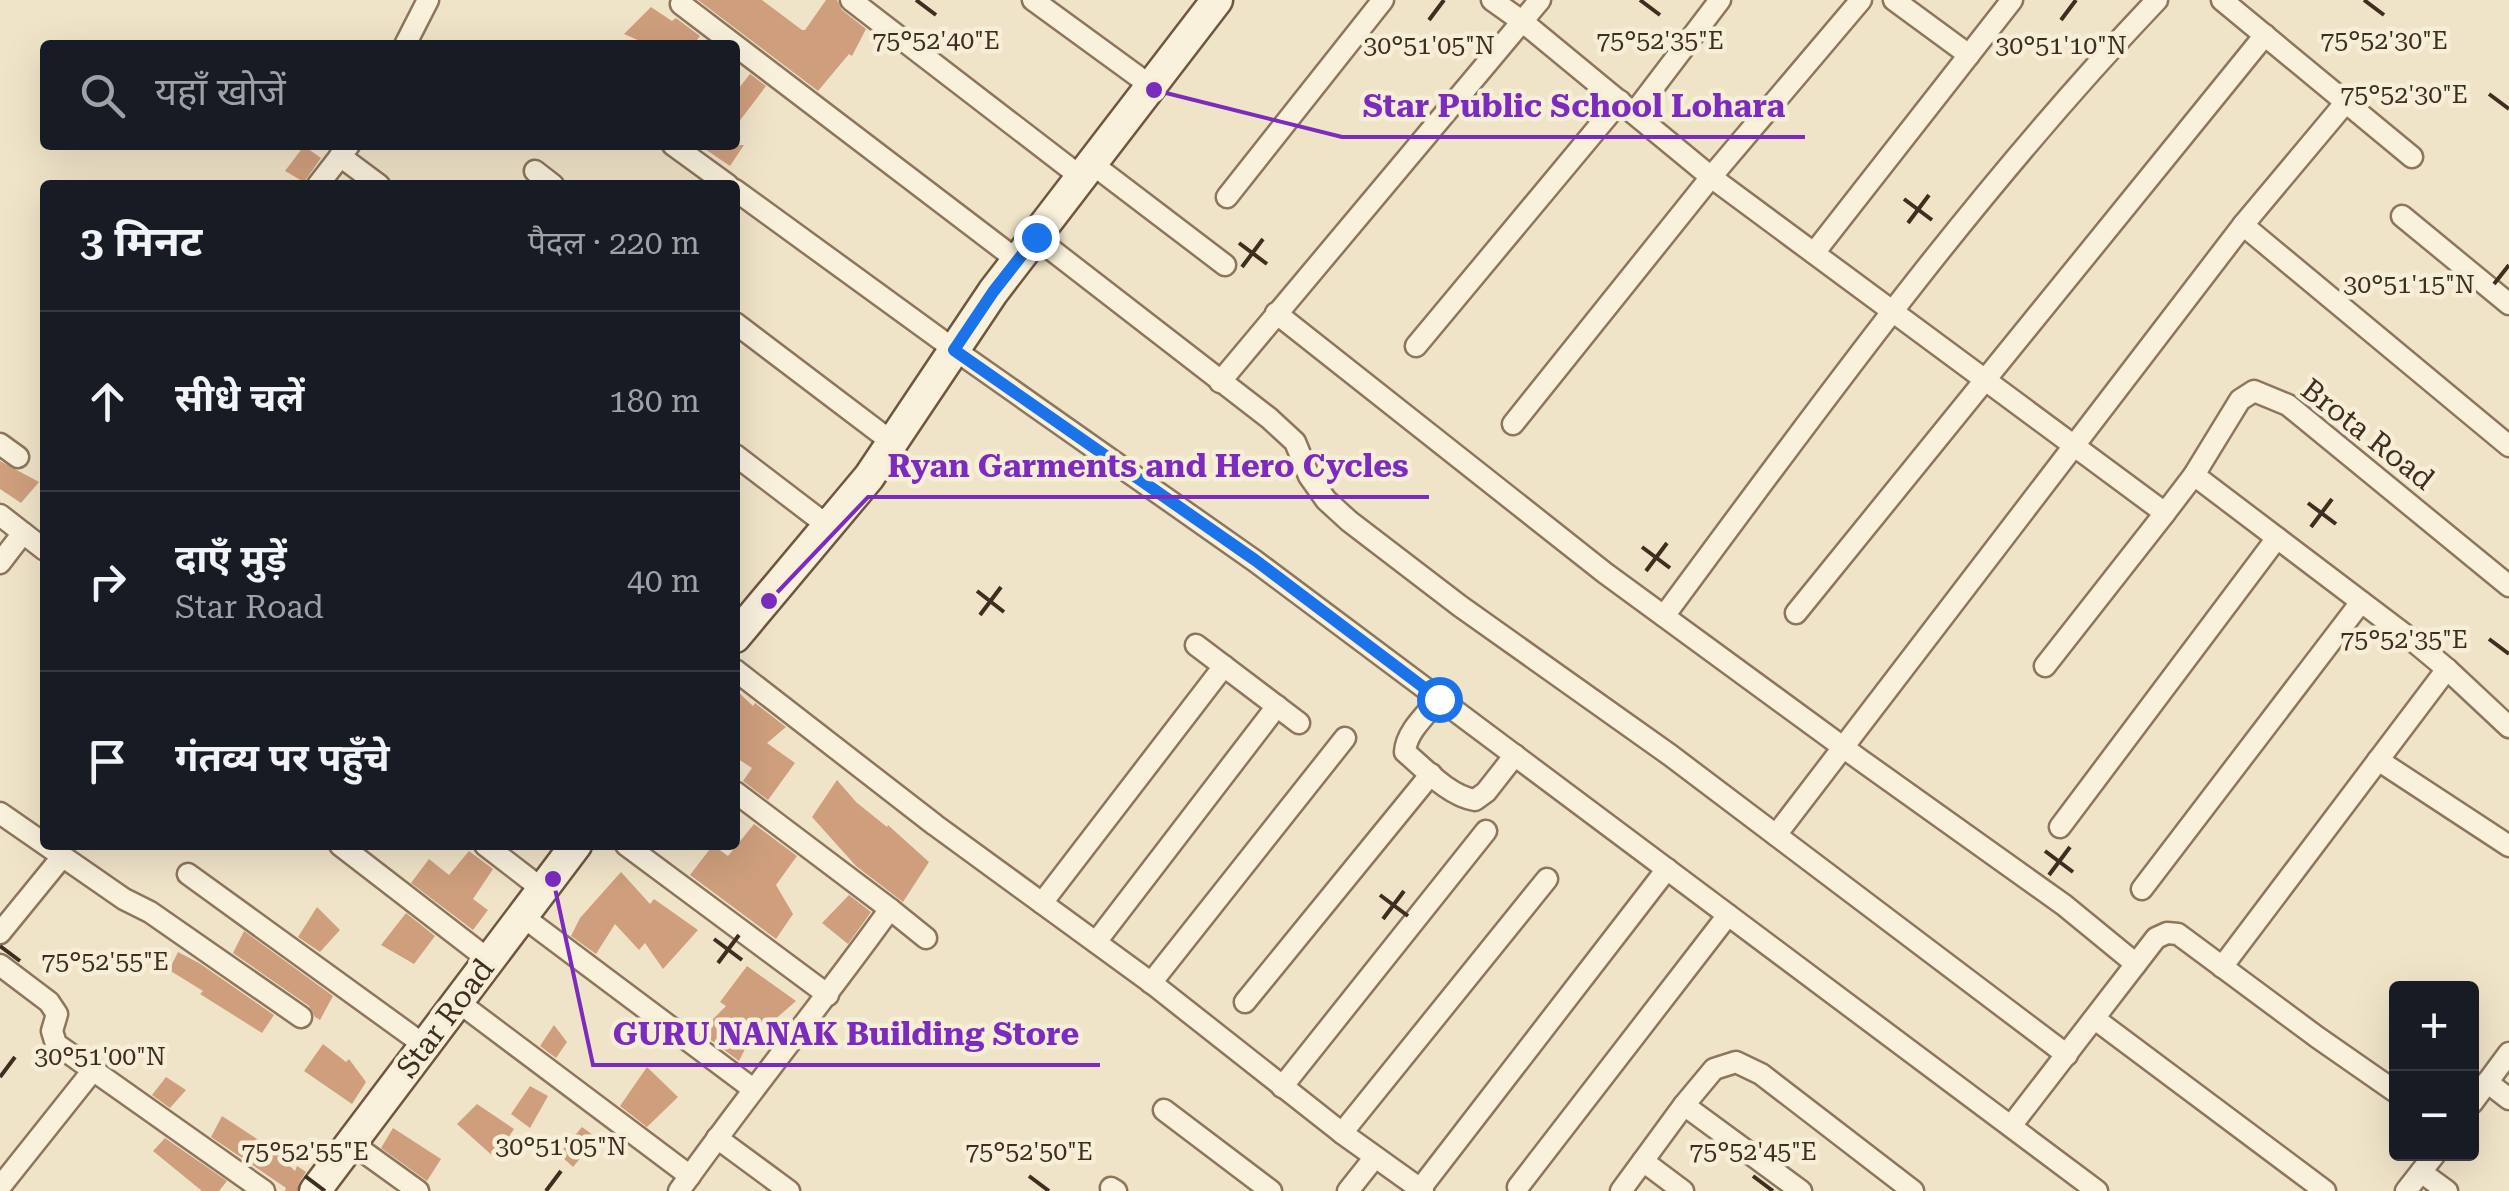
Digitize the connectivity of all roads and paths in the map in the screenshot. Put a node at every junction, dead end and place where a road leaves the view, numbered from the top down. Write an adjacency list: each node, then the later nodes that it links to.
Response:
1 (428, 0): 17 (street)
2 (851, 0): 27 (street)
3 (1032, 0): 21 (street)
4 (1382, 0): 35 (street)
5 (1492, 0): 15 (street)
6 (1540, 0): 15 (street)
7 (1720, 0): 23 (street)
8 (1862, 0): 29 (street)
9 (1894, 0): 20 (street)
10 (2012, 0): 20 (street)
11 (2156, 0): 42 (street)
12 (2222, 0): 16 (street)
13 (1211, 2): 21 (street)
14 (681, 4): 18 (street)
15 (1523, 22): 23 (street); 43 (street)
16 (2265, 35): 22 (street); 47 (street)
17 (408, 40)
18 (732, 40)
19 (740, 46): 38 (street)
20 (1969, 55): 39 (street)
21 (1151, 86): 27 (street)
22 (2346, 102): 26 (street); 37 (street)
23 (1627, 107): 29 (street); 45 (street)
24 (344, 150): 30 (street); 31 (street)
25 (680, 150): 33 (street)
26 (2412, 157)
27 (1086, 170): 38 (street); 40 (street)
28 (535, 171): 32 (street)
29 (1711, 177): 39 (street); 49 (street)
30 (322, 180)
31 (374, 180)
32 (547, 180)
33 (721, 180)
34 (740, 194): 46 (street)
35 (1226, 197)
36 (2402, 216): 41 (street)
37 (2243, 225): 52 (street); 53 (street)
38 (1026, 249): 46 (street); 48 (street)
39 (1814, 253): 42 (street)
40 (1225, 265)
41 (2509, 304)
42 (1891, 310): 47 (street); 67 (street)
43 (1276, 313): 48 (street); 67 (street)
44 (740, 327): 50 (street)
45 (1416, 346)
46 (954, 350): 50 (street); 74 (street)
47 (1985, 380): 52 (street); 66 (street)
48 (1220, 382): 87 (street)
49 (1512, 424)
50 (892, 442): 59 (street)
51 (0, 444): 54 (street)
52 (2072, 444): 57 (street); 79 (street)
53 (2509, 446)
54 (18, 457)
55 (740, 459): 59 (street)
56 (2194, 475): 57 (street); 61 (street); 64 (street, Brota Road)
57 (2165, 513): 71 (street)
58 (0, 515): 60 (street)
59 (828, 526): 68 (street)
60 (23, 533): 62 (street); 63 (street)
61 (2277, 538): 65 (street); 85 (street)
62 (40, 546)
63 (0, 563)
64 (2509, 586)
65 (2361, 602): 72 (street); 100 (street)
66 (1796, 613)
67 (1664, 616): 79 (street)
68 (741, 620)
69 (1196, 644): 70 (street)
70 (1224, 666): 75 (street); 101 (street)
71 (2045, 666)
72 (2447, 669): 77 (street); 81 (street)
73 (740, 674): 101 (street)
74 (1439, 699): 80 (street); 82 (street)
75 (1278, 706): 76 (street); 107 (street)
76 (1300, 723)
77 (2509, 727)
78 (1344, 738): 112 (street)
79 (1843, 747): 87 (street); 109 (street)
80 (1515, 756): 82 (street); 96 (street)
81 (2378, 760): 89 (street); 111 (street)
82 (1431, 774): 115 (street)
83 (740, 796): 102 (street)
84 (0, 813): 88 (street)
85 (2060, 827)
86 (1486, 831): 123 (street)
87 (1776, 835): 120 (street)
88 (40, 841)
89 (2509, 846)
90 (52, 850): 95 (street)
91 (346, 850): 108 (street)
92 (491, 850): 99 (street)
93 (572, 850): 99 (street, Star Road)
94 (633, 850): 113 (street)
95 (62, 857): 105 (street); 116 (street)
96 (1667, 869): 103 (street); 141 (street)
97 (188, 874): 118 (street)
98 (1547, 879): 131 (street)
99 (542, 889): 104 (street, Star Road)
100 (2142, 890)
101 (1042, 903): 107 (street)
102 (890, 909): 106 (street); 113 (street)
103 (1728, 915): 130 (street); 139 (street)
104 (522, 916): 108 (street, Star Road); 125 (street)
105 (0, 933)
106 (926, 938)
107 (1096, 942): 112 (street)
108 (489, 960): 114 (street, Star Road)
109 (2136, 964): 111 (street); 117 (street)
110 (0, 965): 121 (street)
111 (2222, 967): 124 (street)
112 (1151, 983): 123 (street)
113 (828, 996): 125 (street)
114 (458, 1001): 118 (street, Star Road); 138 (street)
115 (1245, 1002)
116 (301, 1017)
117 (2095, 1020): 120 (street); 153 (street)
118 (424, 1045): 133 (street, Star Road)
119 (2509, 1053): 122 (street)
120 (2067, 1055): 130 (street)
121 (94, 1069): 140 (street); 142 (street)
122 (2487, 1082): 126 (street); 127 (street)
123 (1282, 1086): 131 (street)
124 (2389, 1087)
125 (753, 1089): 132 (street)
126 (2479, 1094)
127 (2509, 1099)
128 (1684, 1106): 135 (street); 150 (street); 151 (street)
129 (1164, 1110): 146 (street)
130 (2011, 1126): 152 (street)
131 (1342, 1133): 134 (street)
132 (717, 1138): 138 (street); 145 (street)
133 (350, 1142): 143 (street, Star Road); 144 (street)
134 (1375, 1156): 141 (street); 147 (street)
135 (1643, 1161): 148 (street); 149 (street)
136 (2430, 1161): 137 (street)
137 (2422, 1172): 154 (street); 155 (street)
138 (684, 1183)
139 (1518, 1187)
140 (0, 1188)
141 (1422, 1190)
142 (264, 1191)
143 (315, 1191)
144 (418, 1191)
145 (789, 1191)
146 (1271, 1191)
147 (1348, 1191)
148 (1621, 1191)
149 (1683, 1191)
150 (1801, 1191)
151 (1913, 1191)
152 (2097, 1191)
153 (2326, 1191)
154 (2406, 1191)
155 (2447, 1191)

